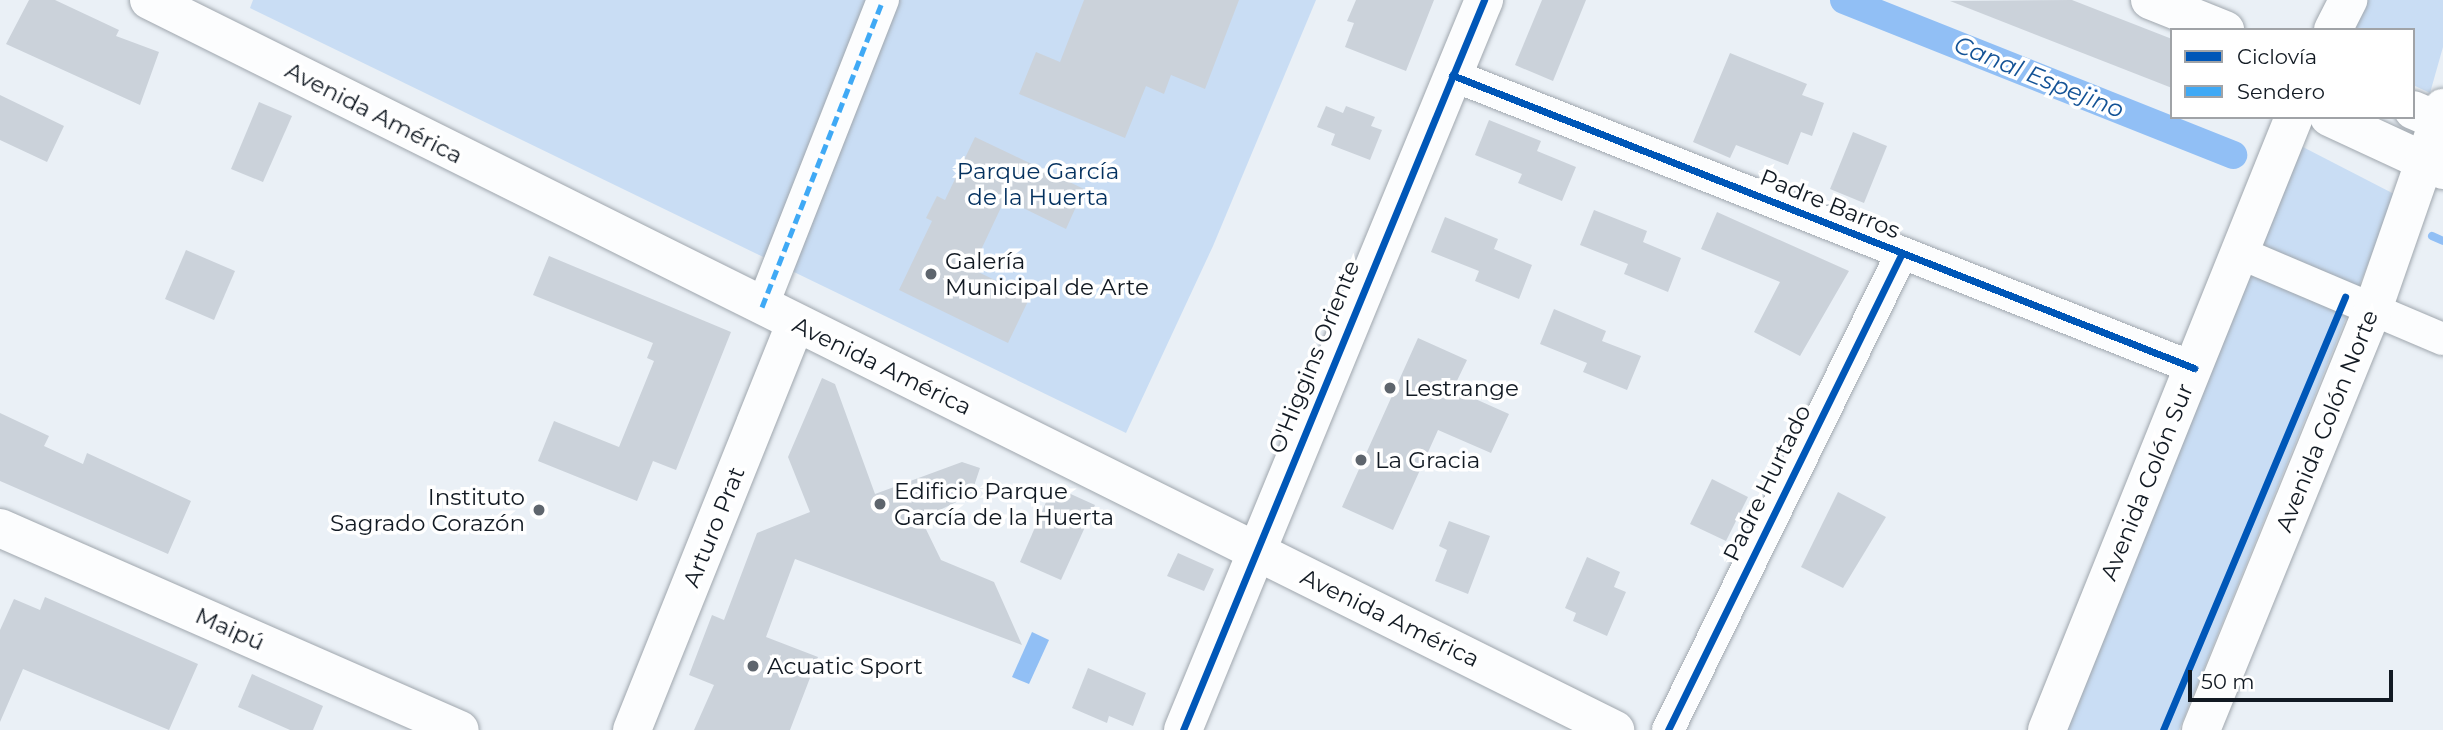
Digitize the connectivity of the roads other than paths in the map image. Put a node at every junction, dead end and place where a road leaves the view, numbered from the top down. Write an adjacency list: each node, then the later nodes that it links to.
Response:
1 (149, 0): 15 (main road, Avenida América)
2 (883, 0): 15 (street)
3 (1484, 0): 8 (main road, O'Higgins Oriente)
4 (2150, 0): 6 (main road)
5 (2348, 0): 7 (main road)
6 (2220, 28)
7 (2334, 28)
8 (1452, 75): 13 (street, Padre Barros); 21 (main road, O'Higgins Oriente)
9 (2435, 116): 12 (main road, Avenida Colón Norte)
10 (2293, 119): 14 (main road, Avenida Colón Sur)
11 (2333, 119): 12 (main road)
12 (2434, 167): 16 (main road, Avenida Colón Norte)
13 (1902, 253): 19 (street, Padre Barros); 26 (street, Padre Hurtado)
14 (2241, 253): 16 (street); 19 (main road, Avenida Colón Sur)
15 (762, 307): 17 (main road, Avenida América)
16 (2373, 309): 18 (street); 28 (main road, Avenida Colón Norte)
17 (796, 323): 21 (main road, Avenida América); 23 (main road, Arturo Prat)
18 (2443, 339)
19 (2194, 368): 27 (main road, Avenida Colón Sur)
20 (0, 528): 22 (main road, Maipú)
21 (1255, 551): 24 (main road, O'Higgins Oriente); 25 (main road, Avenida América)
22 (460, 730)
23 (632, 730)
24 (1183, 730)
25 (1615, 730)
26 (1668, 730)
27 (2047, 730)
28 (2201, 730)

